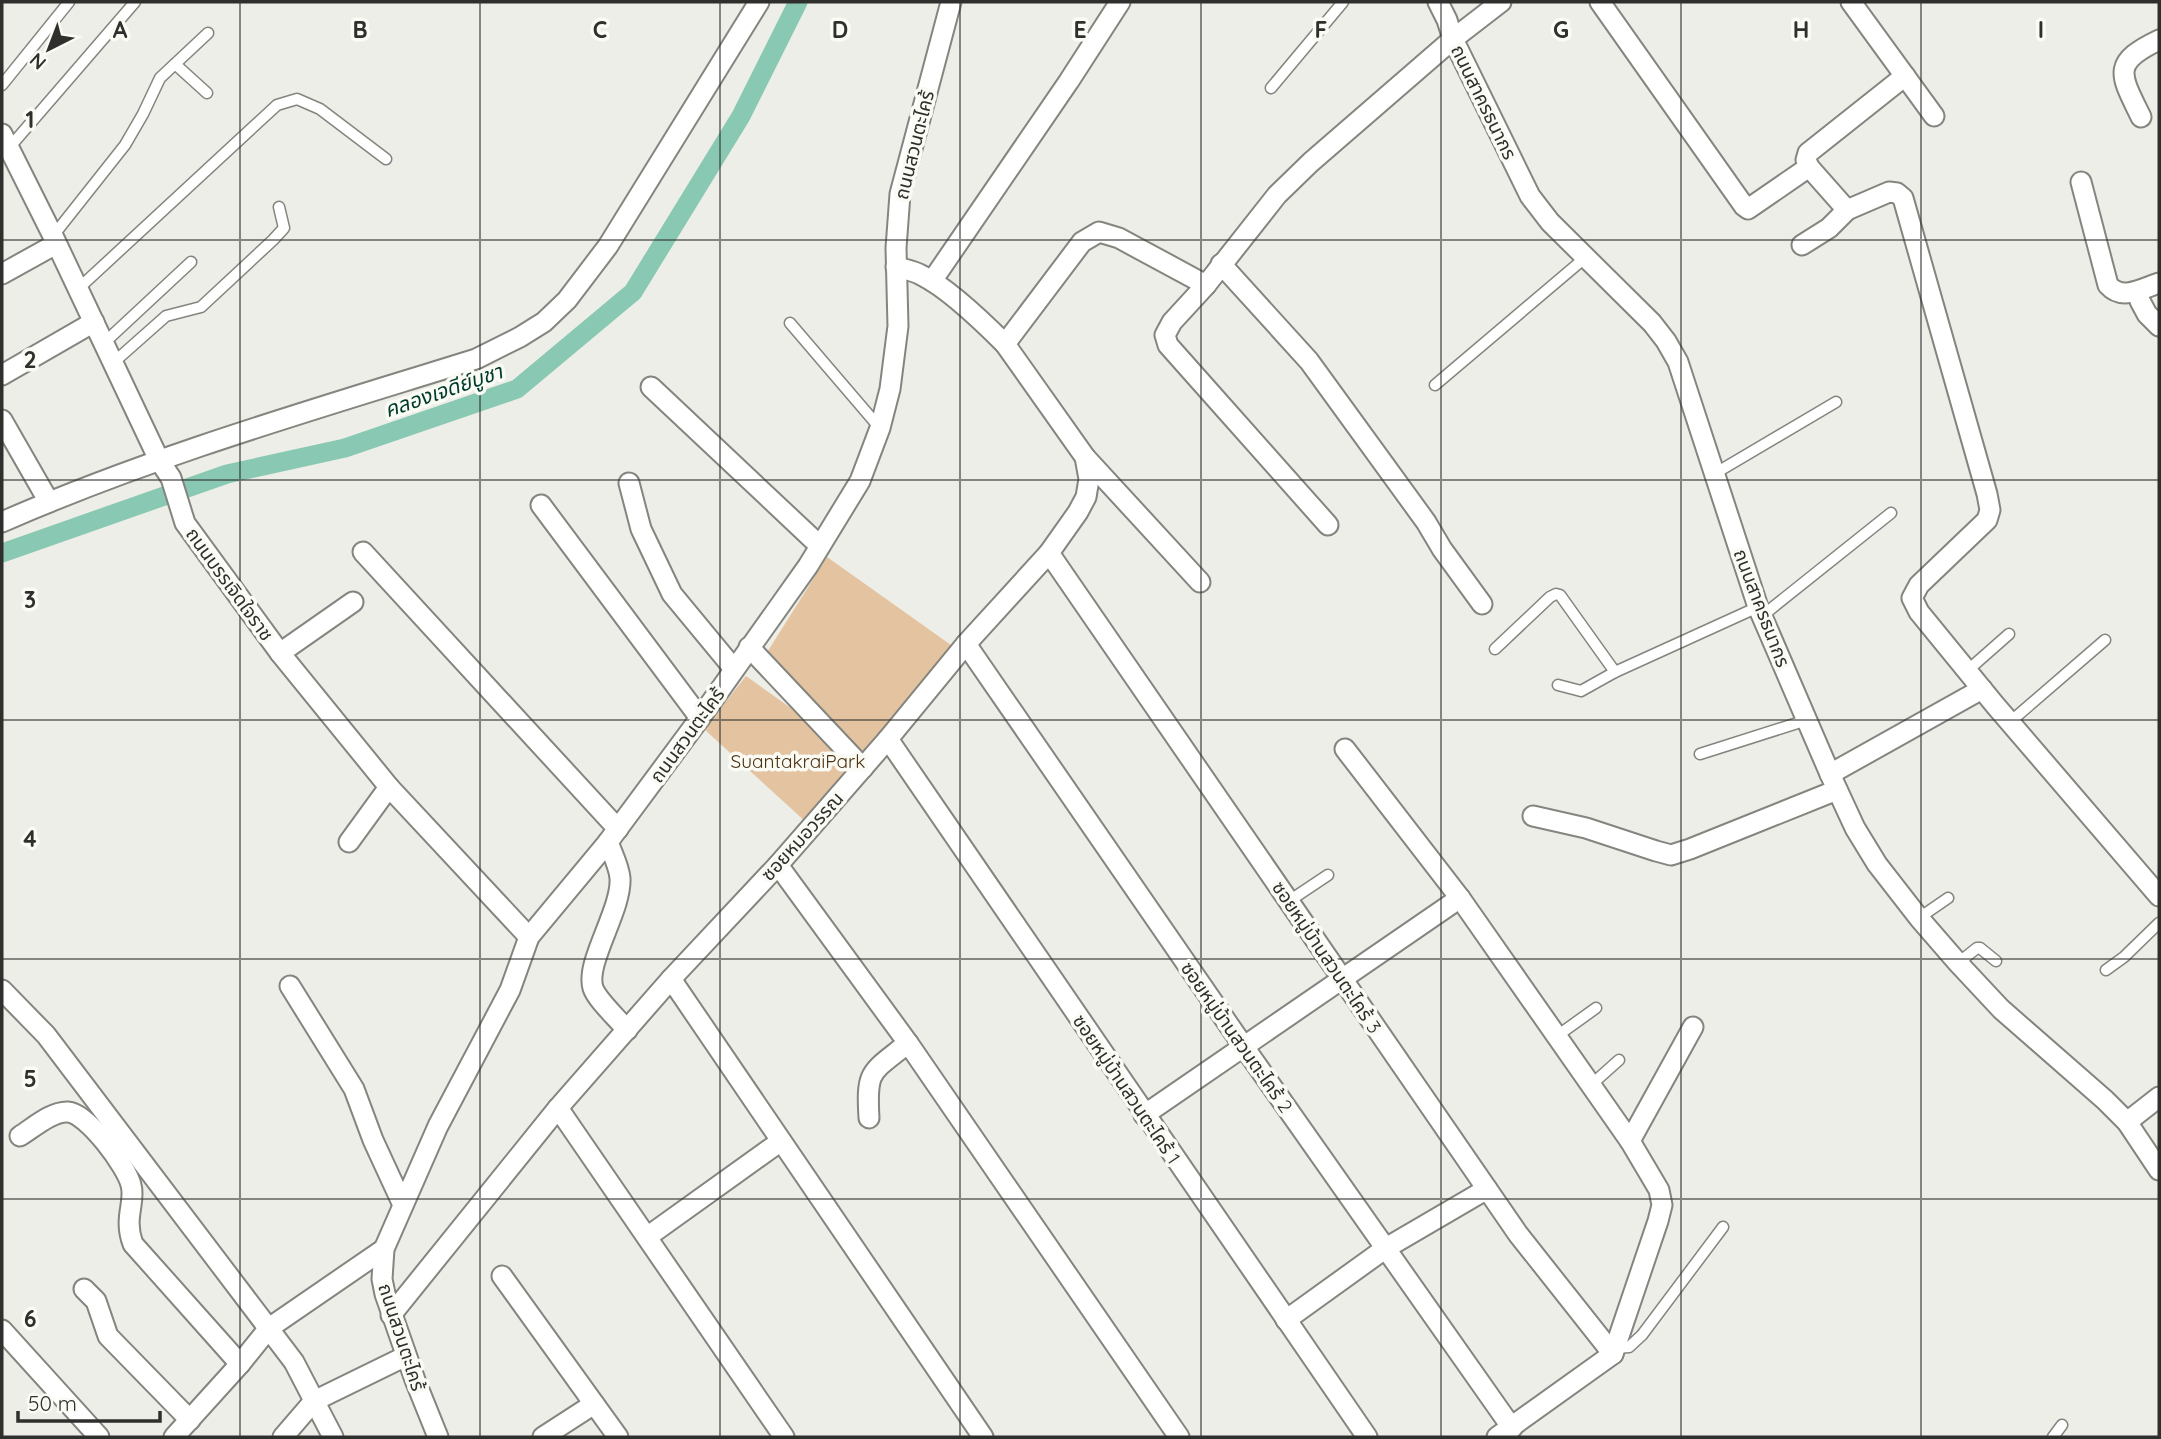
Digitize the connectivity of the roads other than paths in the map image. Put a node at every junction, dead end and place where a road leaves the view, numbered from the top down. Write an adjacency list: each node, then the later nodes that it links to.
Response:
1 (69, 2): 16 (lane)
2 (135, 2): 21 (lane)
3 (759, 2): 52 (street)
4 (951, 2): 32 (street, ถนนสวนตะไคร้)
5 (1120, 2): 34 (street)
6 (1343, 2): 17 (lane)
7 (1438, 2): 12 (street, ถนนสาครธนากร)
8 (1502, 2): 12 (street)
9 (1600, 2): 23 (street)
10 (1851, 2): 15 (street)
11 (208, 33): 14 (lane)
12 (1453, 38): 29 (street, ถนนสาครธนากร); 31 (street)
13 (2159, 40): 20 (street)
14 (175, 64): 18 (lane); 27 (lane)
15 (1905, 76): 19 (street); 23 (street)
16 (2, 85)
17 (1271, 88)
18 (207, 93)
19 (1934, 116)
20 (2141, 117)
21 (5, 141): 27 (street, ถนนบรรเจิดใจราช)
22 (386, 159): 37 (lane)
23 (1809, 167): 26 (street)
24 (2081, 182): 35 (street)
25 (279, 207): 44 (lane)
26 (1847, 210): 28 (street); 74 (street)
27 (55, 240): 33 (street); 37 (street, ถนนบรรเจิดใจราช)
28 (1802, 245)
29 (1586, 257): 46 (lane); 53 (street, ถนนสาครธนากร)
30 (191, 262): 42 (lane)
31 (1221, 264): 36 (street); 65 (street)
32 (896, 267): 34 (street); 50 (street, ถนนสวนตะไคร้)
33 (2, 274)
34 (932, 281): 43 (street)
35 (2159, 283)
36 (1206, 285): 43 (street); 59 (street)
37 (78, 290): 39 (street, ถนนบรรเจิดใจราช)
38 (2140, 301): 41 (street)
39 (94, 323): 42 (street, ถนนบรรเจิดใจราช); 45 (street)
40 (790, 323): 50 (lane)
41 (2159, 326)
42 (104, 343): 44 (street, ถนนบรรเจิดใจราช)
43 (1004, 344): 51 (street)
44 (113, 363): 52 (street, ถนนบรรเจิดใจราช)
45 (2, 375)
46 (1435, 386)
47 (651, 387): 60 (street)
48 (1836, 402): 53 (lane)
49 (2, 420): 55 (street)
50 (880, 428): 60 (street, ถนนสวนตะไคร้)
51 (1085, 457): 62 (street, ซอยหมอวรรณ); 63 (street)
52 (159, 460): 55 (street); 72 (street, ถนนบรรเจิดใจราช)
53 (1714, 474): 66 (street, ถนนสาครธนากร)
54 (629, 484): 73 (street)
55 (49, 502): 58 (street)
56 (541, 505): 78 (street)
57 (1891, 513): 66 (lane)
58 (2, 522)
59 (1328, 525)
60 (820, 546): 70 (street, ถนนสวนตะไคร้)
61 (363, 552): 88 (street)
62 (1049, 553): 69 (street, ซอยหมอวรรณ); 95 (street, ซอยหมู่บ้านสวนตะไคร้ 3)
63 (1200, 582)
64 (353, 602): 72 (street)
65 (1482, 604)
66 (1760, 612): 75 (lane); 79 (street, ถนนสาครธนากร)
67 (2008, 634): 74 (lane)
68 (2105, 640): 80 (lane)
69 (966, 644): 81 (street, ซอยหมอวรรณ); 111 (street, ซอยหมู่บ้านสวนตะไคร้ 2)
70 (749, 647): 73 (street, ถนนสวนตะไคร้); 84 (street)
71 (1495, 649): 75 (lane)
72 (280, 653): 86 (street, ถนนบรรเจิดใจราช)
73 (733, 669): 78 (street, ถนนสวนตะไคร้)
74 (1967, 671): 77 (street)
75 (1615, 672): 76 (lane)
76 (1558, 685)
77 (1982, 689): 80 (street); 85 (street)
78 (701, 718): 88 (street, ถนนสวนตะไคร้)
79 (1807, 720): 83 (lane); 85 (street, ถนนสาครธนากร)
80 (2010, 722): 92 (street)
81 (888, 739): 84 (street, ซอยหมอวรรณ); 116 (street, ซอยหมู่บ้านสวนตะไคร้ 1)
82 (1345, 749): 93 (street)
83 (1700, 754)
84 (863, 768): 90 (street, ซอยหมอวรรณ)
85 (1833, 782): 87 (street); 96 (street, ถนนสาครธนากร)
86 (389, 787): 89 (street); 98 (street, ถนนบรรเจิดใจราช)
87 (1533, 816)
88 (613, 836): 98 (street, ถนนสวนตะไคร้); 108 (street)
89 (349, 842)
90 (778, 865): 103 (street, ซอยหมอวรรณ); 110 (street)
91 (1328, 876): 95 (lane)
92 (2159, 896)
93 (1460, 898): 102 (street); 109 (street)
94 (1948, 898): 96 (lane)
95 (1289, 901): 102 (street, ซอยหมู่บ้านสวนตะไคร้ 3)
96 (1919, 918): 100 (street, ถนนสาครธนากร)
97 (2159, 923): 101 (lane)
98 (529, 937): 125 (street, ถนนสวนตะไคร้)
99 (1996, 961): 100 (lane)
100 (1958, 963): 118 (street, ถนนสาครธนากร)
101 (2106, 970)
102 (1340, 978): 111 (street); 124 (street, ซอยหมู่บ้านสวนตะไคร้ 3)
103 (671, 979): 108 (street, ซอยหมอวรรณ); 120 (street)
104 (290, 986): 125 (street)
105 (2, 990): 122 (street)
106 (1596, 1008): 109 (lane)
107 (1693, 1027): 121 (street)
108 (627, 1030): 115 (street, ซอยหมอวรรณ)
109 (1557, 1036): 113 (street)
110 (908, 1043): 117 (street); 153 (street)
111 (1244, 1047): 116 (street); 128 (street, ซอยหมู่บ้านสวนตะไคร้ 2)
112 (1619, 1060): 113 (lane)
113 (1591, 1085): 121 (street)
114 (2159, 1097): 118 (street)
115 (558, 1108): 127 (street); 132 (street, ซอยหมอวรรณ)
116 (1144, 1115): 133 (street, ซอยหมู่บ้านสวนตะไคร้ 1)
117 (869, 1118)
118 (2127, 1122): 123 (street, ถนนสาครธนากร)
119 (20, 1136): 122 (street)
120 (781, 1141): 127 (street); 152 (street)
121 (1630, 1141): 136 (street)
122 (120, 1148): 134 (street); 138 (street)
123 (2159, 1170)
124 (1487, 1189): 128 (street); 136 (street, ซอยหมู่บ้านสวนตะไคร้ 3)
125 (403, 1205): 129 (street, ถนนสวนตะไคร้)
126 (1723, 1227): 136 (lane)
127 (647, 1237): 151 (street)
128 (1386, 1248): 133 (street); 143 (street, ซอยหมู่บ้านสวนตะไคร้ 2)
129 (384, 1249): 132 (street, ถนนสวนตะไคร้); 134 (street)
130 (502, 1276): 140 (street)
131 (84, 1289): 141 (street)
132 (391, 1315): 137 (street, ถนนสวนตะไคร้)
133 (1286, 1320): 154 (street, ซอยหมู่บ้านสวนตะไคร้ 1)
134 (269, 1328): 138 (street); 139 (street)
135 (2, 1330): 145 (street)
136 (1614, 1351): 143 (street)
137 (406, 1356): 139 (street); 144 (street, ถนนสวนตะไคร้)
138 (240, 1364): 141 (street)
139 (314, 1401): 147 (street); 148 (street)
140 (594, 1404): 149 (street); 150 (street)
141 (190, 1420): 146 (street)
142 (2062, 1425): 155 (lane)
143 (1505, 1434)
144 (434, 1435)
145 (99, 1437)
146 (174, 1437)
147 (283, 1437)
148 (333, 1437)
149 (543, 1437)
150 (618, 1437)
151 (784, 1437)
152 (983, 1437)
153 (1179, 1437)
154 (1367, 1437)
155 (2053, 1437)

